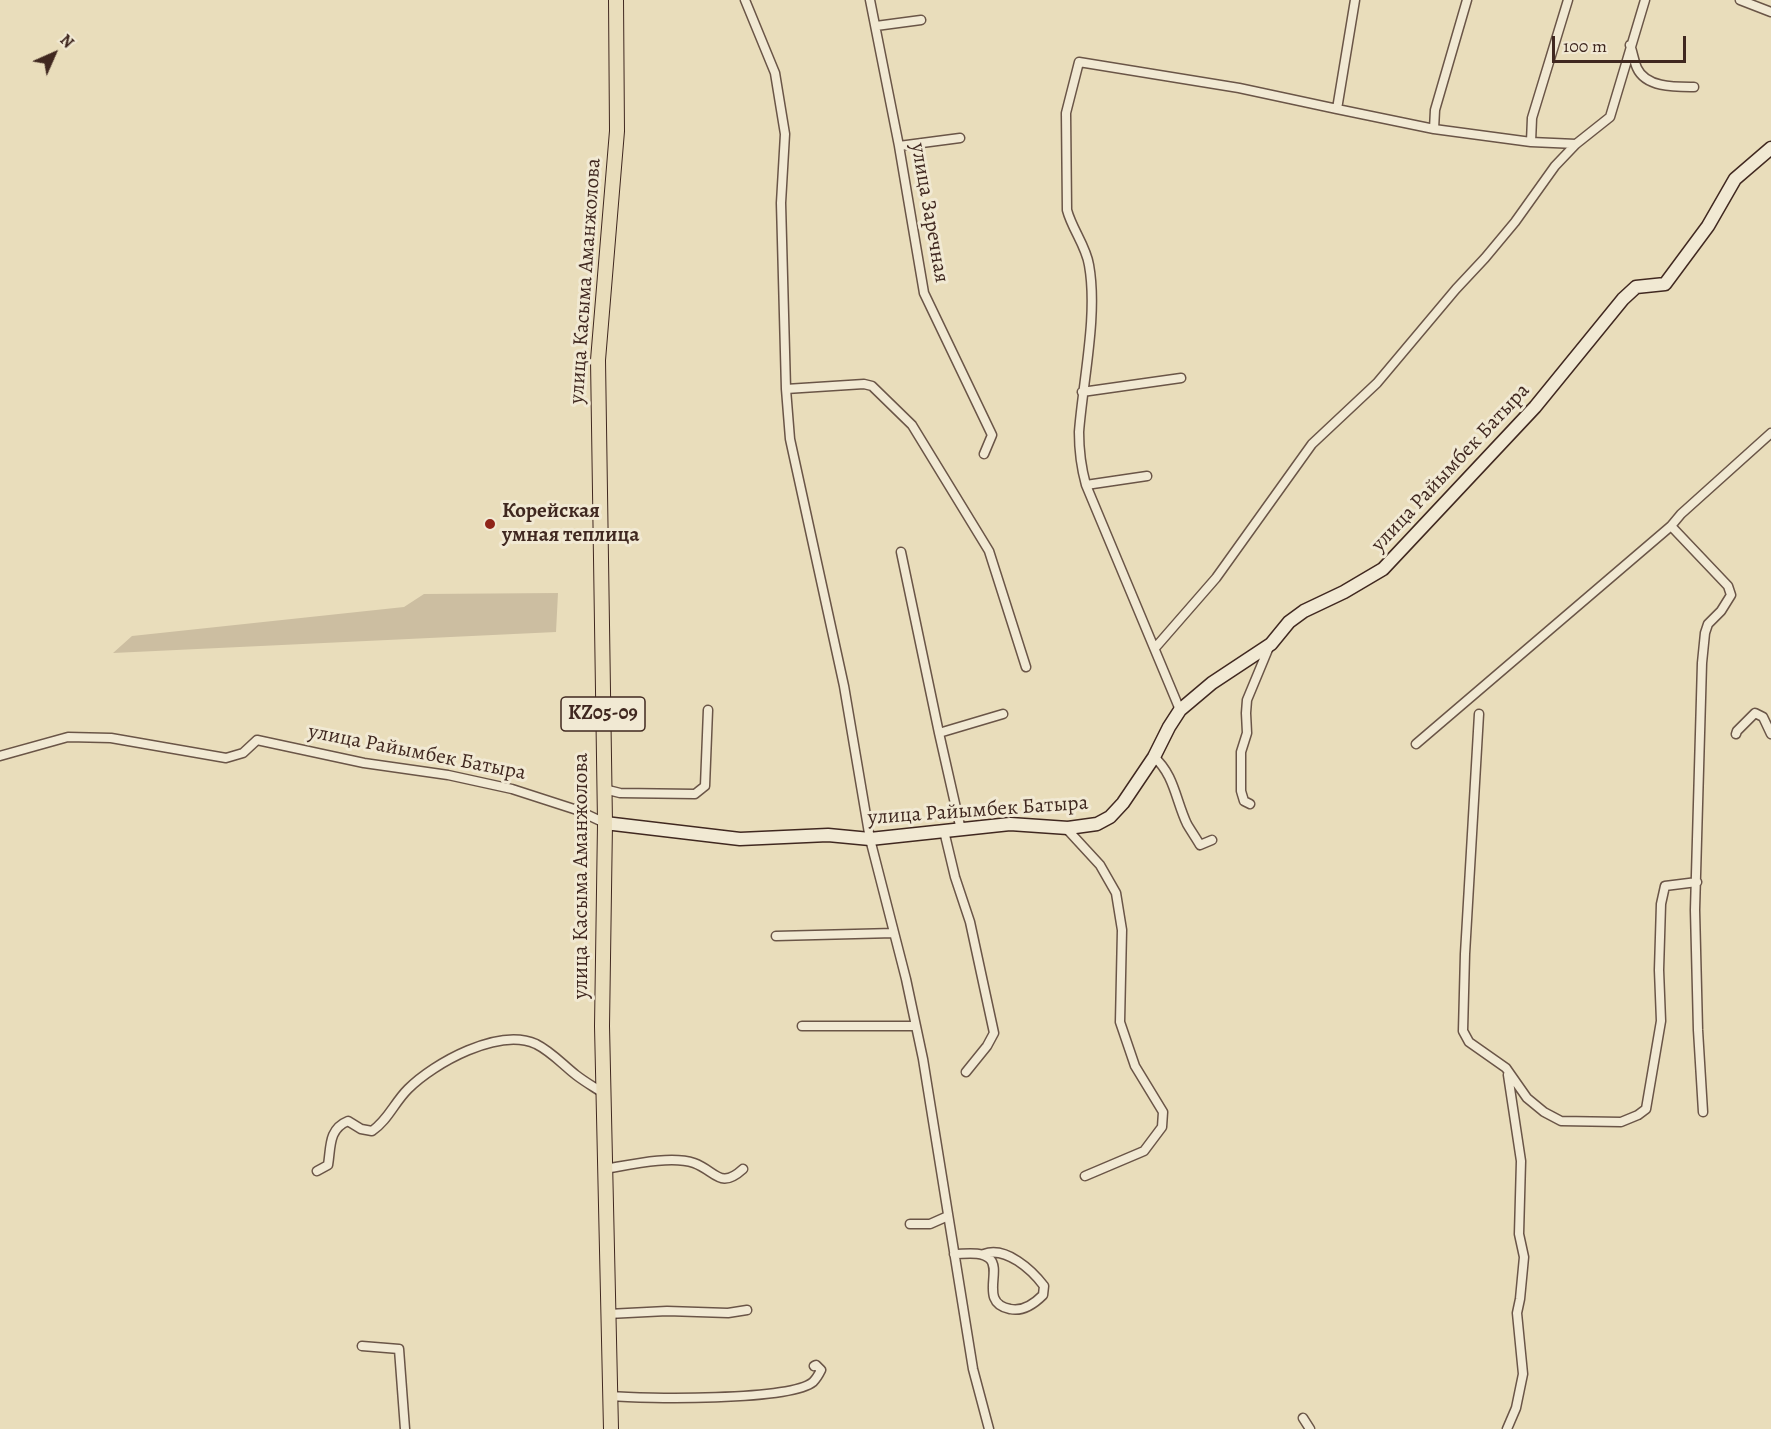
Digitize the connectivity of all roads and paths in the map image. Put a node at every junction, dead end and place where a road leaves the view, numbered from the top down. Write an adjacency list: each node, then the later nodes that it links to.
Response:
1 (615, 0): 43 (main road, улица Касыма Аманжолова / KZ05-09)
2 (745, 0): 22 (street)
3 (870, 0): 11 (street, улица Заречная)
4 (1355, 0): 14 (street)
5 (1467, 0): 15 (street)
6 (1568, 0): 17 (street)
7 (1645, 0): 12 (street)
8 (1740, 0): 9 (street)
9 (1771, 12)
10 (921, 20): 11 (street)
11 (876, 26): 19 (street, улица Заречная)
12 (1630, 45): 13 (street); 18 (street)
13 (1694, 87)
14 (1338, 109): 15 (street); 23 (street)
15 (1434, 129): 17 (street)
16 (960, 138): 19 (street)
17 (1531, 142): 18 (street)
18 (1576, 144): 31 (street)
19 (899, 146): 25 (street, улица Заречная)
20 (1771, 148): 30 (street, улица Райымбек Батыра)
21 (1181, 378): 23 (street)
22 (786, 389): 32 (street); 49 (street)
23 (1082, 392): 27 (street)
24 (1771, 434): 28 (street)
25 (984, 454)
26 (1146, 476): 27 (street)
27 (1086, 485): 31 (street)
28 (1671, 526): 40 (street); 51 (street)
29 (901, 552): 37 (street)
30 (1271, 644): 34 (street, улица Райымбек Батыра); 44 (street)
31 (1155, 648): 34 (street)
32 (1026, 667)
33 (708, 710): 43 (street)
34 (1180, 710): 42 (street, улица Райымбек Батыра)
35 (1003, 714): 37 (street)
36 (1479, 714): 57 (street)
37 (939, 733): 47 (street)
38 (1736, 734): 39 (street)
39 (1771, 734)
40 (1416, 744)
41 (0, 756): 45 (street, улица Райымбек Батыра)
42 (1154, 757): 46 (street, улица Райымбек Батыра); 50 (street)
43 (604, 789): 45 (main road, улица Касыма Аманжолова / KZ05-09)
44 (1250, 804)
45 (605, 823): 49 (street, улица Райымбек Батыра); 58 (main road, улица Касыма Аманжолова / KZ05-09)
46 (1065, 827): 47 (street, улица Райымбек Батыра); 63 (street)
47 (961, 830): 48 (street, улица Райымбек Батыра)
48 (944, 831): 49 (street, улица Райымбек Батыра); 56 (street)
49 (870, 839): 52 (street)
50 (1212, 840)
51 (1696, 882): 57 (street); 59 (street)
52 (894, 933): 53 (street); 55 (street)
53 (776, 936)
54 (802, 1026): 55 (street)
55 (915, 1026): 64 (street)
56 (966, 1072)
57 (1508, 1074): 78 (street)
58 (603, 1093): 60 (main road, улица Касыма Аманжолова / KZ05-09); 62 (street)
59 (1703, 1112)
60 (605, 1169): 61 (street); 69 (main road, улица Касыма Аманжолова / KZ05-09)
61 (743, 1169)
62 (317, 1171)
63 (1085, 1176)
64 (948, 1216): 65 (street); 66 (street)
65 (910, 1224)
66 (954, 1254): 67 (street); 76 (street)
67 (984, 1254): 67 (street)
68 (747, 1310): 69 (street)
69 (608, 1314): 72 (main road, улица Касыма Аманжолова / KZ05-09)
70 (362, 1346): 74 (street)
71 (814, 1366): 72 (street)
72 (610, 1396): 75 (main road, улица Касыма Аманжолова / KZ05-09)
73 (1303, 1418): 77 (street)
74 (405, 1429)
75 (611, 1429)
76 (989, 1429)
77 (1310, 1429)
78 (1507, 1429)

